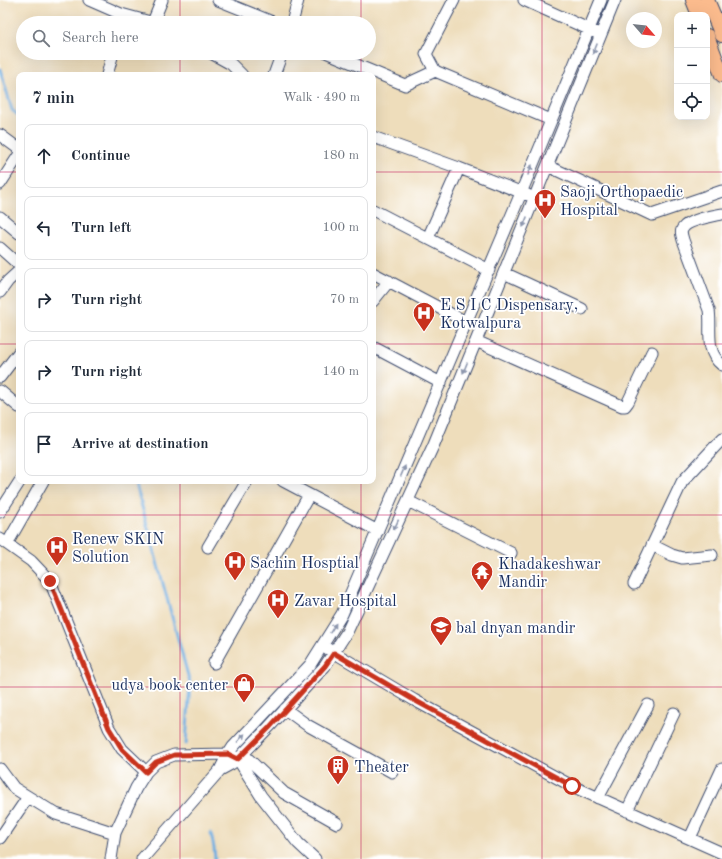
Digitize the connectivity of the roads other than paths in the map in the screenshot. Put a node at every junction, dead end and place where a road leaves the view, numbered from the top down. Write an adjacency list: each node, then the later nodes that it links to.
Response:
1 (89, 0): 12 (street)
2 (162, 0): 13 (street)
3 (218, 0): 14 (street)
4 (298, 0): 15 (street)
5 (454, 0): 24 (street)
6 (524, 0): 16 (street)
7 (601, 0): 16 (street)
8 (615, 0): 17 (street)
9 (693, 0): 11 (main road)
10 (708, 0): 18 (main road)
11 (698, 12)
12 (117, 16)
13 (156, 16)
14 (258, 16)
15 (294, 16)
16 (589, 29): 17 (street); 31 (street)
17 (601, 34): 36 (street, one-way to 36)
18 (722, 35)
19 (710, 44): 30 (main road)
20 (111, 60): 25 (street)
21 (224, 60): 26 (street)
22 (279, 60): 27 (street)
23 (345, 60): 28 (street)
24 (435, 71): 29 (street); 31 (street)
25 (108, 72)
26 (239, 72)
27 (275, 72)
28 (374, 72)
29 (376, 73)
30 (722, 74)
31 (551, 120): 40 (street, one-way to 31)
32 (0, 135): 34 (street)
33 (376, 138): 37 (street)
34 (16, 147)
35 (16, 160): 38 (street)
36 (548, 166): 39 (street); 41 (street)
37 (459, 168): 40 (street); 46 (street)
38 (0, 184)
39 (722, 191)
40 (521, 193): 41 (street); 49 (street)
41 (535, 198): 50 (street, one-way to 50)
42 (376, 212): 46 (street)
43 (722, 214): 62 (street)
44 (0, 217): 45 (street)
45 (16, 230)
46 (428, 238): 49 (street)
47 (0, 248): 48 (street)
48 (16, 262)
49 (489, 270): 57 (street)
50 (504, 273): 56 (street); 58 (street)
51 (16, 274): 54 (street)
52 (376, 274): 53 (street)
53 (389, 281): 55 (street); 57 (street)
54 (0, 292)
55 (376, 297)
56 (582, 309)
57 (466, 322): 64 (street)
58 (476, 341): 60 (street); 73 (street, one-way to 73)
59 (376, 348): 64 (street)
60 (652, 352)
61 (16, 356): 63 (street)
62 (722, 365)
63 (0, 377)
64 (440, 383): 75 (street, one-way to 64)
65 (0, 391): 66 (street)
66 (16, 405)
67 (722, 439): 77 (street)
68 (18, 484): 74 (street)
69 (40, 484): 76 (street)
70 (245, 484): 78 (street)
71 (289, 484): 72 (street)
72 (309, 495): 75 (street); 84 (street)
73 (408, 501): 79 (street); 83 (street, one-way to 83)
74 (0, 512)
75 (378, 531): 82 (street, one-way to 75)
76 (3, 542): 91 (street)
77 (652, 545): 80 (street); 81 (street)
78 (208, 547)
79 (511, 553)
80 (712, 555)
81 (634, 584)
82 (322, 646): 83 (street); 88 (street, one-way to 82)
83 (334, 653): 86 (street); 94 (street)
84 (214, 663)
85 (648, 705): 94 (street)
86 (286, 709): 88 (street); 92 (street)
87 (674, 713): 95 (street)
88 (236, 755): 91 (street); 96 (street); 102 (street); 103 (street)
89 (0, 769): 93 (street)
90 (722, 769): 99 (street)
91 (146, 772): 97 (street)
92 (392, 772)
93 (28, 797): 97 (street); 98 (street)
94 (598, 798): 95 (street)
95 (627, 811): 99 (street)
96 (337, 823)
97 (115, 833): 101 (street)
98 (0, 838)
99 (690, 838): 100 (street)
100 (722, 852)
101 (111, 859)
102 (142, 859)
103 (315, 859)

